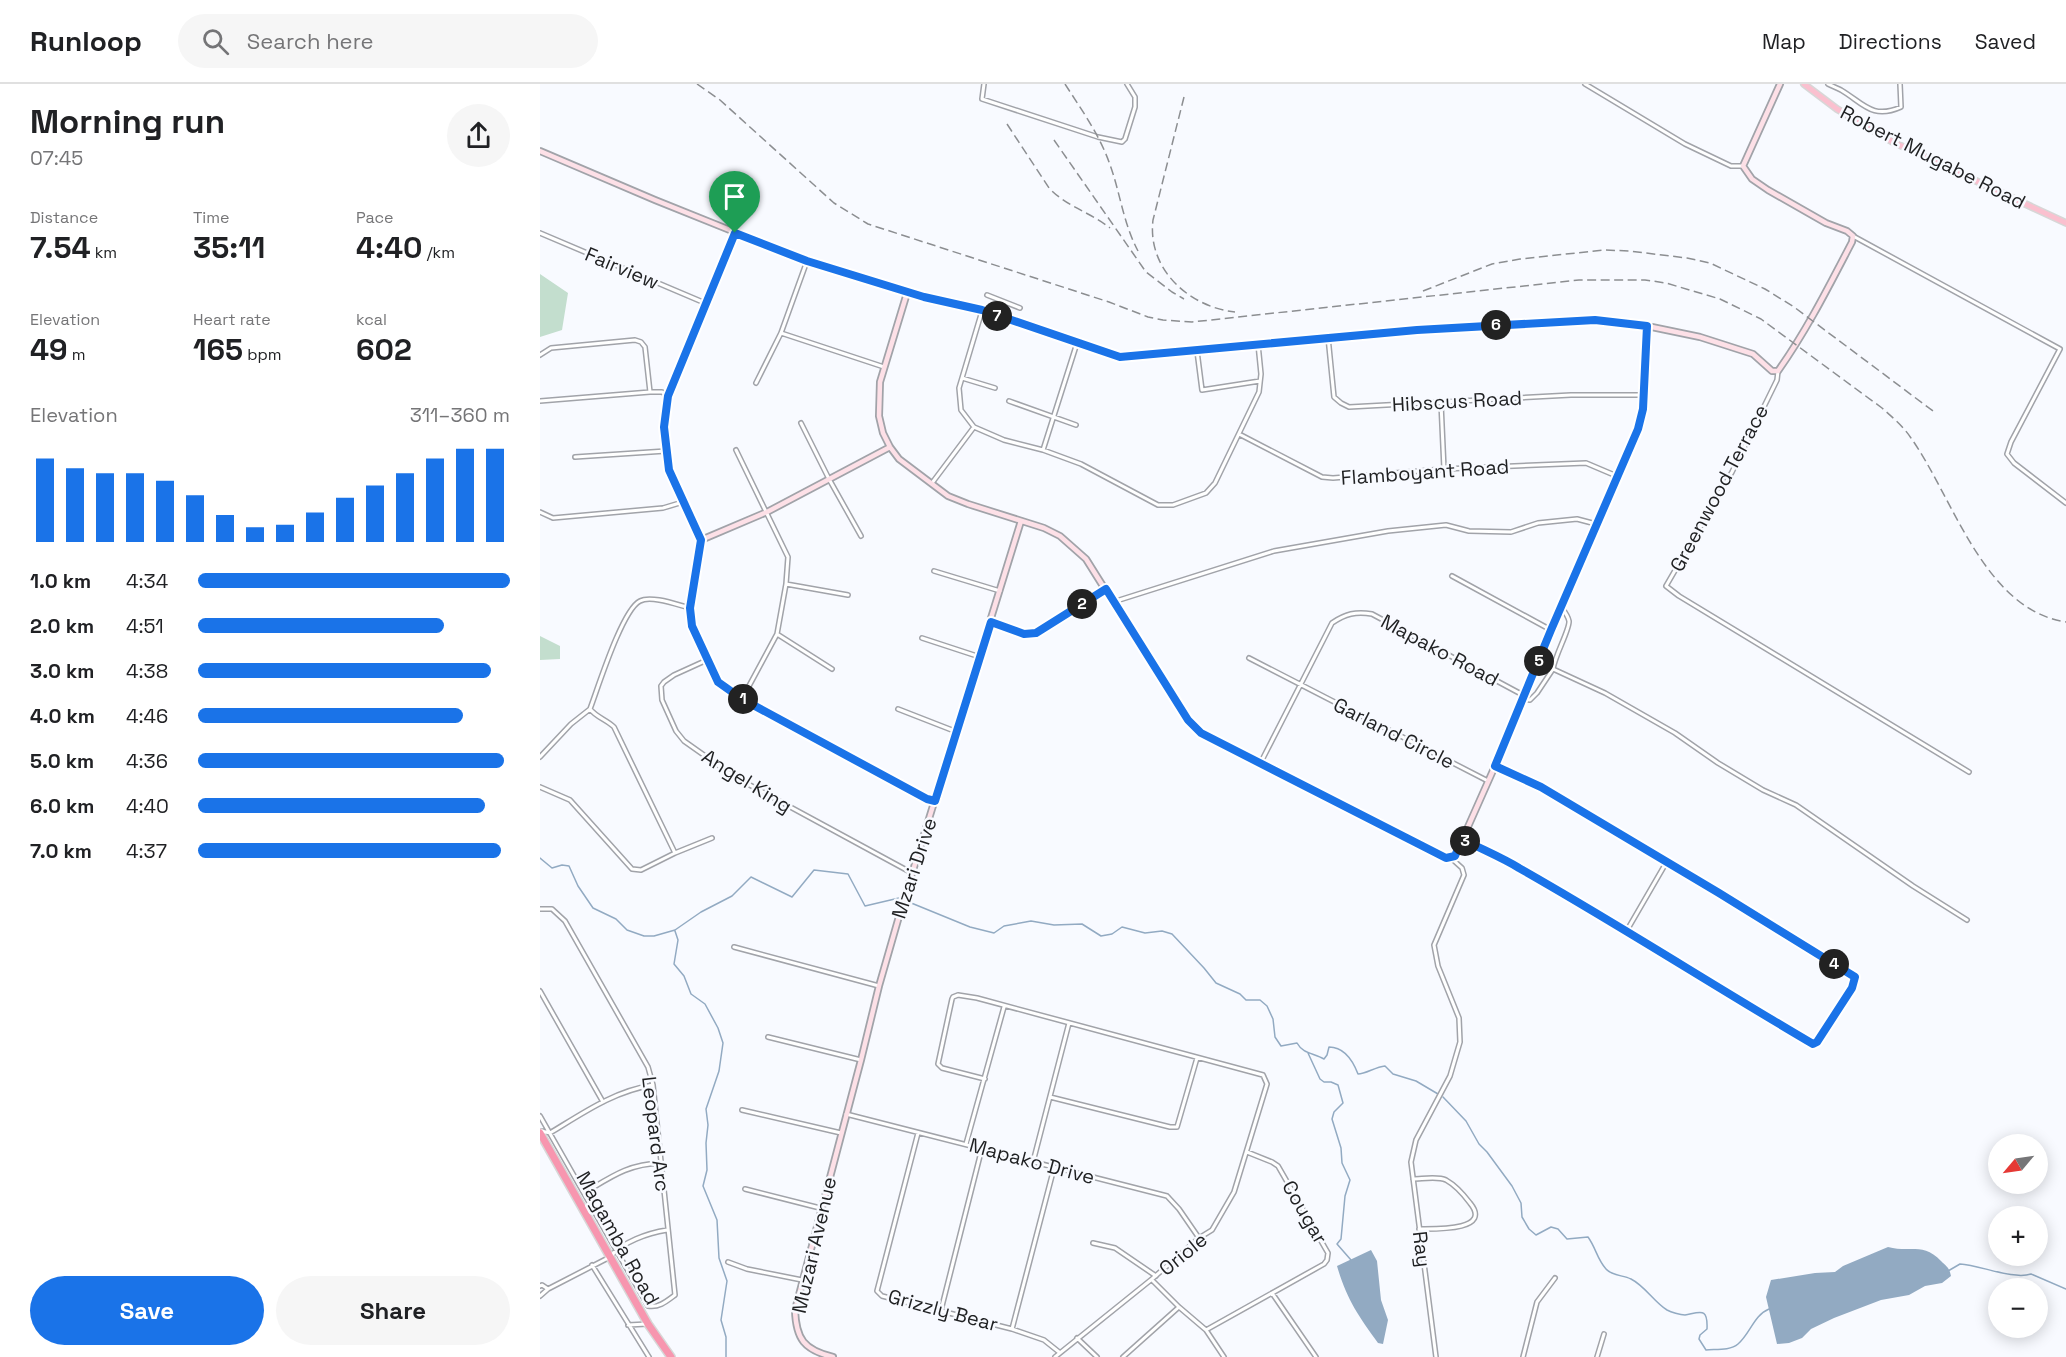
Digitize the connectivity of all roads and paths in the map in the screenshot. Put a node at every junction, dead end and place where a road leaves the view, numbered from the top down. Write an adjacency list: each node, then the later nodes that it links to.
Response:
1 (984, 84): 2 (street)
2 (1127, 84)
3 (1585, 84): 9 (street)
4 (1780, 84): 9 (street)
5 (1804, 84): 10 (main road, Robert Mugabe Road)
6 (1828, 84): 7 (street)
7 (1900, 84)
8 (540, 151): 12 (street)
9 (1743, 166): 13 (street)
10 (2066, 223)
11 (540, 233): 17 (street, Fairview)
12 (735, 233): 14 (street); 17 (street)
13 (1853, 236): 25 (street); 30 (street, Greenwood Terrace)
14 (807, 261): 15 (street); 21 (street)
15 (907, 292): 19 (street); 29 (street)
16 (987, 295): 18 (street)
17 (705, 303): 37 (street)
18 (1020, 308)
19 (982, 310): 23 (street); 31 (street)
20 (1647, 326): 22 (street); 30 (street); 36 (street)
21 (780, 333): 29 (street); 33 (street)
22 (1328, 337): 24 (street); 40 (street, Hibscus Road)
23 (1077, 343): 26 (street); 41 (street)
24 (1258, 344): 26 (street); 32 (street)
25 (2060, 350): 27 (street); 56 (street)
26 (1197, 351): 32 (street)
27 (2066, 352)
28 (540, 355): 35 (street)
29 (885, 367): 46 (street)
30 (1778, 370): 90 (street, Greenwood Terrace)
31 (961, 378): 34 (street); 44 (street)
32 (1260, 381): 45 (street)
33 (756, 383)
34 (995, 388)
35 (650, 392): 37 (street); 38 (street)
36 (1643, 395): 40 (street, Hibscus Road); 52 (street)
37 (668, 396): 49 (street)
38 (540, 401)
39 (1009, 401): 41 (street)
40 (1441, 403): 51 (street)
41 (1053, 418): 43 (street); 48 (street)
42 (801, 423): 53 (street)
43 (1076, 425)
44 (974, 427): 48 (street); 54 (street)
45 (1239, 434): 48 (street); 51 (street, Flamboyant Road)
46 (890, 447): 53 (street); 54 (street)
47 (736, 450): 58 (street)
48 (1044, 450)
49 (666, 451): 50 (street); 55 (street)
50 (575, 457)
51 (1444, 469): 52 (street, Flamboyant Road)
52 (1619, 477): 60 (street)
53 (830, 479): 58 (street); 61 (street)
54 (932, 484): 59 (street)
55 (683, 501): 57 (street); 62 (street)
56 (2066, 503)
57 (540, 512)
58 (767, 512): 62 (street); 65 (street)
59 (1021, 522): 66 (street); 67 (street, Mzari Drive)
60 (1598, 525): 69 (street); 71 (street)
61 (861, 536)
62 (701, 540): 70 (street)
63 (934, 571): 67 (street)
64 (1452, 576): 73 (street)
65 (786, 584): 68 (street); 74 (street)
66 (1106, 589): 69 (street); 72 (street)
67 (1000, 591): 72 (street, Mzari Drive)
68 (848, 595)
69 (1113, 602): 88 (street)
70 (690, 608): 78 (street); 84 (street)
71 (1562, 608): 73 (street); 80 (street)
72 (991, 622): 76 (street, Mzari Drive)
73 (1551, 630): 82 (street)
74 (777, 634): 79 (street); 83 (street)
75 (922, 638): 76 (street)
76 (980, 657): 86 (street, Mzari Drive)
77 (1248, 658): 81 (street, Garland Circle)
78 (707, 660): 83 (street); 99 (street, Angel King)
79 (832, 669)
80 (1553, 669): 82 (street); 101 (street)
81 (1301, 686): 82 (street, Mapako Road); 88 (street, Mapako Road); 91 (street, Garland Circle)
82 (1524, 697): 89 (street)
83 (742, 699): 93 (street)
84 (590, 709): 87 (street); 96 (street)
85 (898, 709): 86 (street)
86 (957, 732): 93 (street, Mzari Drive)
87 (540, 756)
88 (1261, 762): 97 (street)
89 (1495, 766): 91 (street); 98 (street)
90 (1969, 772)
91 (1488, 781): 95 (street)
92 (540, 787): 96 (street)
93 (935, 801): 99 (street, Mzari Drive)
94 (712, 838): 96 (street)
95 (1462, 839): 97 (street); 102 (street)
96 (675, 853)
97 (1451, 858): 128 (street, Ray)
98 (1666, 863): 102 (street); 102 (street)
99 (912, 873): 104 (street, Mzari Drive)
100 (540, 909): 112 (street, Leopard Arc)
101 (1967, 920)
102 (1626, 932)
103 (734, 947): 104 (street)
104 (879, 986): 110 (street, Mzari Drive)
105 (540, 991): 114 (street)
106 (1004, 1006): 107 (street); 111 (street); 111 (street)
107 (1069, 1023): 109 (street); 113 (street)
108 (768, 1037): 110 (street)
109 (1197, 1057): 113 (street); 124 (street, Oriole)
110 (861, 1060): 116 (street, Mzari Drive)
111 (985, 1079): 122 (street)
112 (653, 1085): 114 (street); 126 (street, Leopard Arc)
113 (1050, 1097): 125 (street)
114 (603, 1102): 119 (street)
115 (742, 1110): 120 (street)
116 (846, 1114): 120 (street, Muzari Avenue); 121 (street, Mapako Drive)
117 (540, 1116): 119 (street)
118 (540, 1132): 119 (street); 137 (highway, Magamba Road)
119 (550, 1133): 130 (street)
120 (841, 1133): 131 (street, Muzari Avenue)
121 (918, 1133): 122 (street, Mapako Drive); 148 (street, Grizzly Bear)
122 (966, 1144): 123 (street, Mapako Drive)
123 (982, 1148): 125 (street, Mapako Drive); 148 (street)
124 (1247, 1152): 134 (street, Oriole); 145 (street, Cougar)
125 (1033, 1162): 127 (street, Mapako Drive)
126 (661, 1163): 130 (street); 133 (street, Leopard Arc)
127 (1054, 1167): 134 (street, Mapako Drive); 151 (street)
128 (1413, 1179): 132 (street, Ray); 132 (street)
129 (745, 1189): 131 (street)
130 (584, 1193): 136 (street)
131 (820, 1208): 142 (street, Muzari Avenue)
132 (1419, 1229): 164 (street, Ray)
133 (667, 1230): 136 (street); 136 (street, Leopard Arc)
134 (1199, 1238): 140 (street, Oriole)
135 (1093, 1242): 140 (street)
136 (616, 1250): 137 (street)
137 (610, 1257): 139 (street); 149 (highway, Magamba Road)
138 (728, 1262): 142 (street)
139 (592, 1264): 144 (street); 150 (street)
140 (1154, 1278): 147 (street); 154 (street, Oriole)
141 (1556, 1278): 165 (street)
142 (802, 1280): 158 (street, Muzari Avenue)
143 (540, 1286): 144 (street)
144 (548, 1289): 146 (street)
145 (1272, 1293): 152 (street, Cougar); 163 (street)
146 (540, 1296)
147 (1179, 1307): 152 (street); 161 (street)
148 (941, 1310): 151 (street, Grizzly Bear)
149 (648, 1324): 150 (street); 157 (highway, Magamba Road)
150 (628, 1325): 156 (street)
151 (1012, 1329): 155 (street, Grizzly Bear)
152 (1206, 1330): 162 (street)
153 (1604, 1334): 166 (street)
154 (1077, 1338): 155 (street, Oriole); 160 (street)
155 (1059, 1352): 159 (street, Oriole)
156 (649, 1357)
157 (670, 1357)
158 (833, 1357)
159 (1055, 1357)
160 (1097, 1357)
161 (1123, 1357)
162 (1224, 1357)
163 (1316, 1357)
164 (1436, 1357)
165 (1523, 1357)
166 (1597, 1357)

